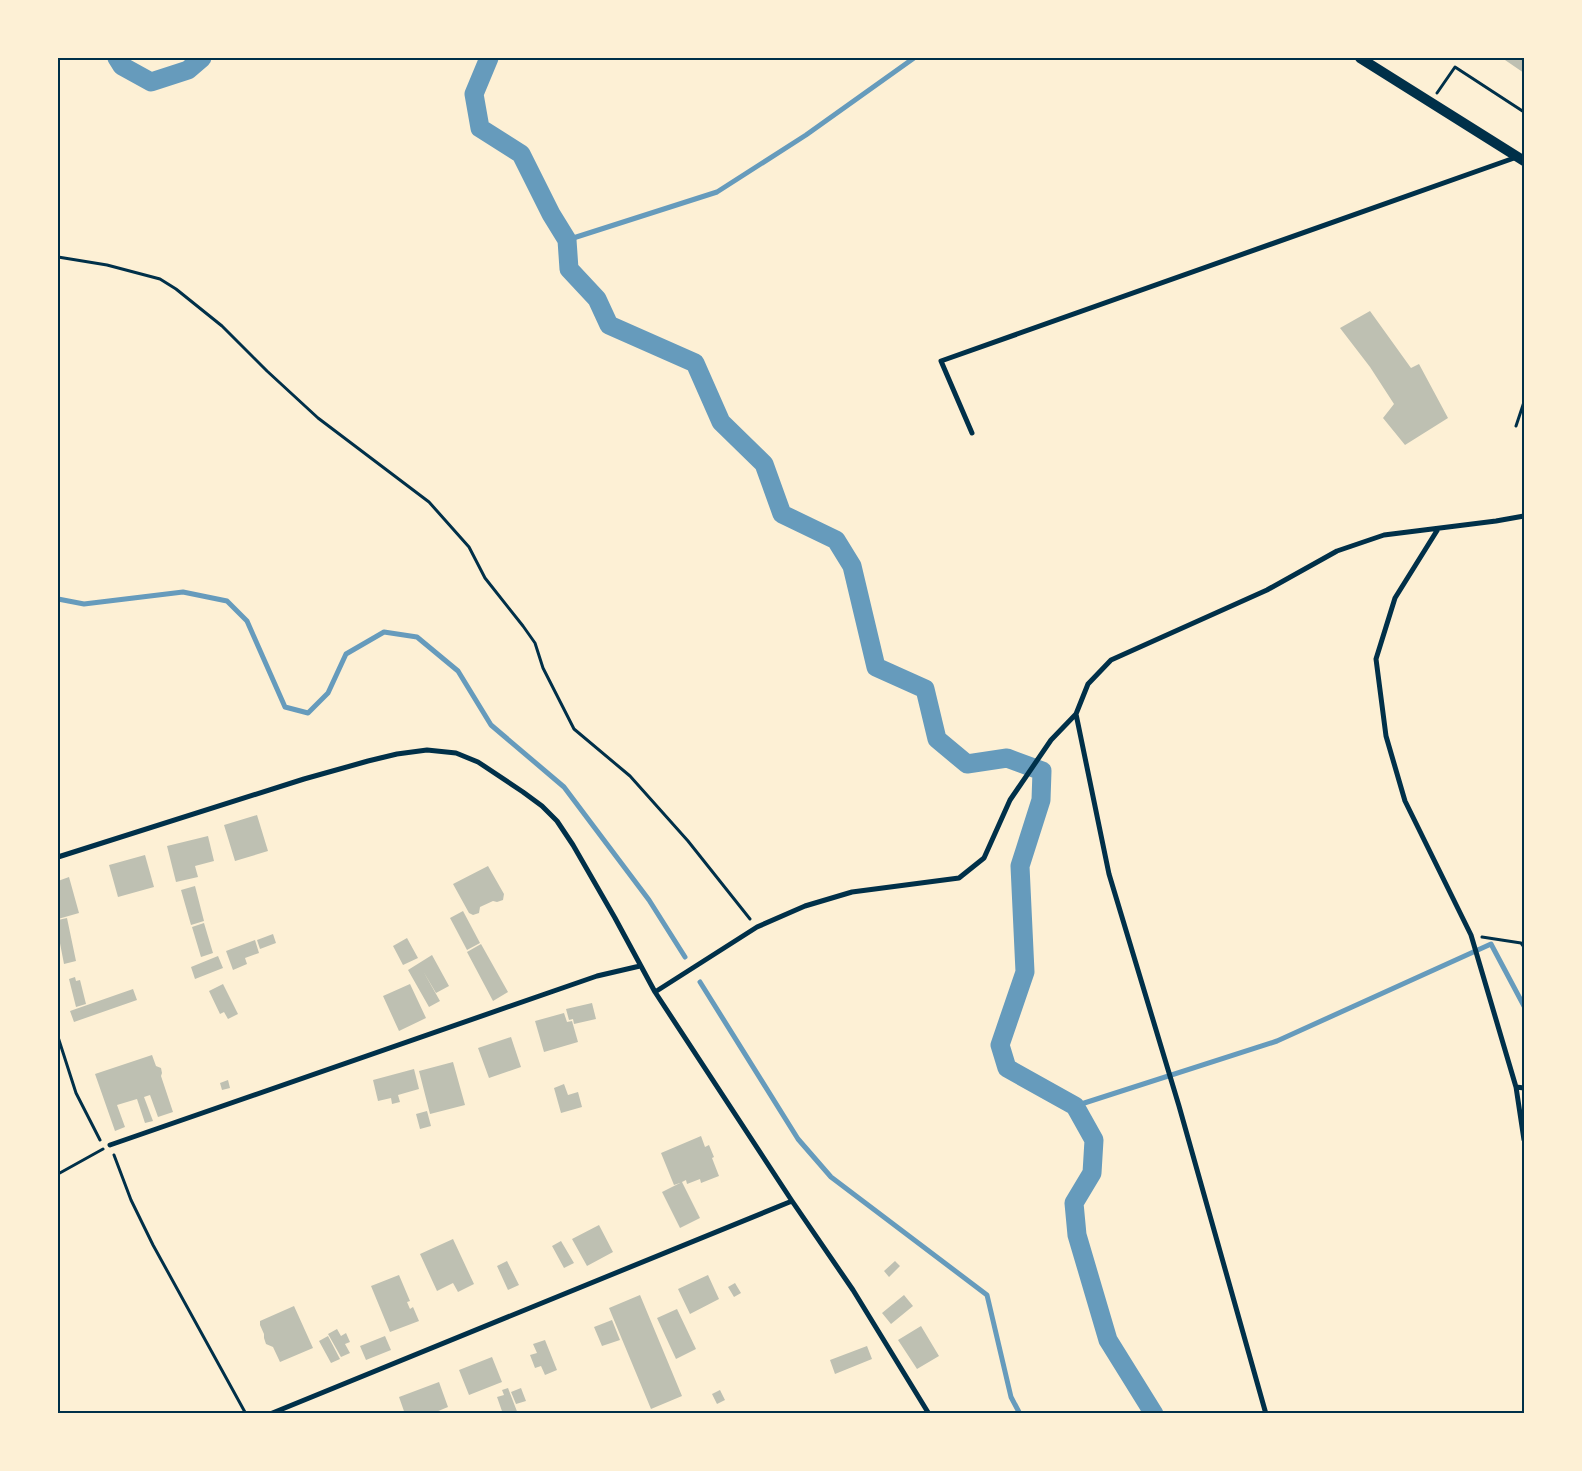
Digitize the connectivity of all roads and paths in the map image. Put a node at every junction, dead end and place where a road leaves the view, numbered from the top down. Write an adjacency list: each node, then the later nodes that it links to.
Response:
1 (1360, 58): 2 (main road)
2 (1430, 102): 3 (path); 4 (main road)
3 (1524, 112)
4 (1521, 159): 8 (street)
5 (58, 257): 13 (path)
6 (1524, 402): 7 (path)
7 (1516, 426)
8 (972, 433)
9 (1524, 516): 10 (street)
10 (1438, 529): 11 (street); 14 (street)
11 (1076, 714): 13 (street); 28 (street)
12 (58, 857): 16 (street)
13 (757, 927): 17 (street)
14 (1471, 935): 15 (path); 19 (street)
15 (1524, 946)
16 (640, 966): 17 (street); 22 (street)
17 (655, 992): 24 (street)
18 (58, 1037): 22 (path)
19 (1516, 1087): 20 (street); 21 (street)
20 (1524, 1088)
21 (1524, 1140)
22 (110, 1145): 23 (path); 25 (path)
23 (58, 1174)
24 (792, 1202): 26 (street); 27 (street)
25 (246, 1414)
26 (270, 1414)
27 (929, 1414)
28 (1266, 1414)

